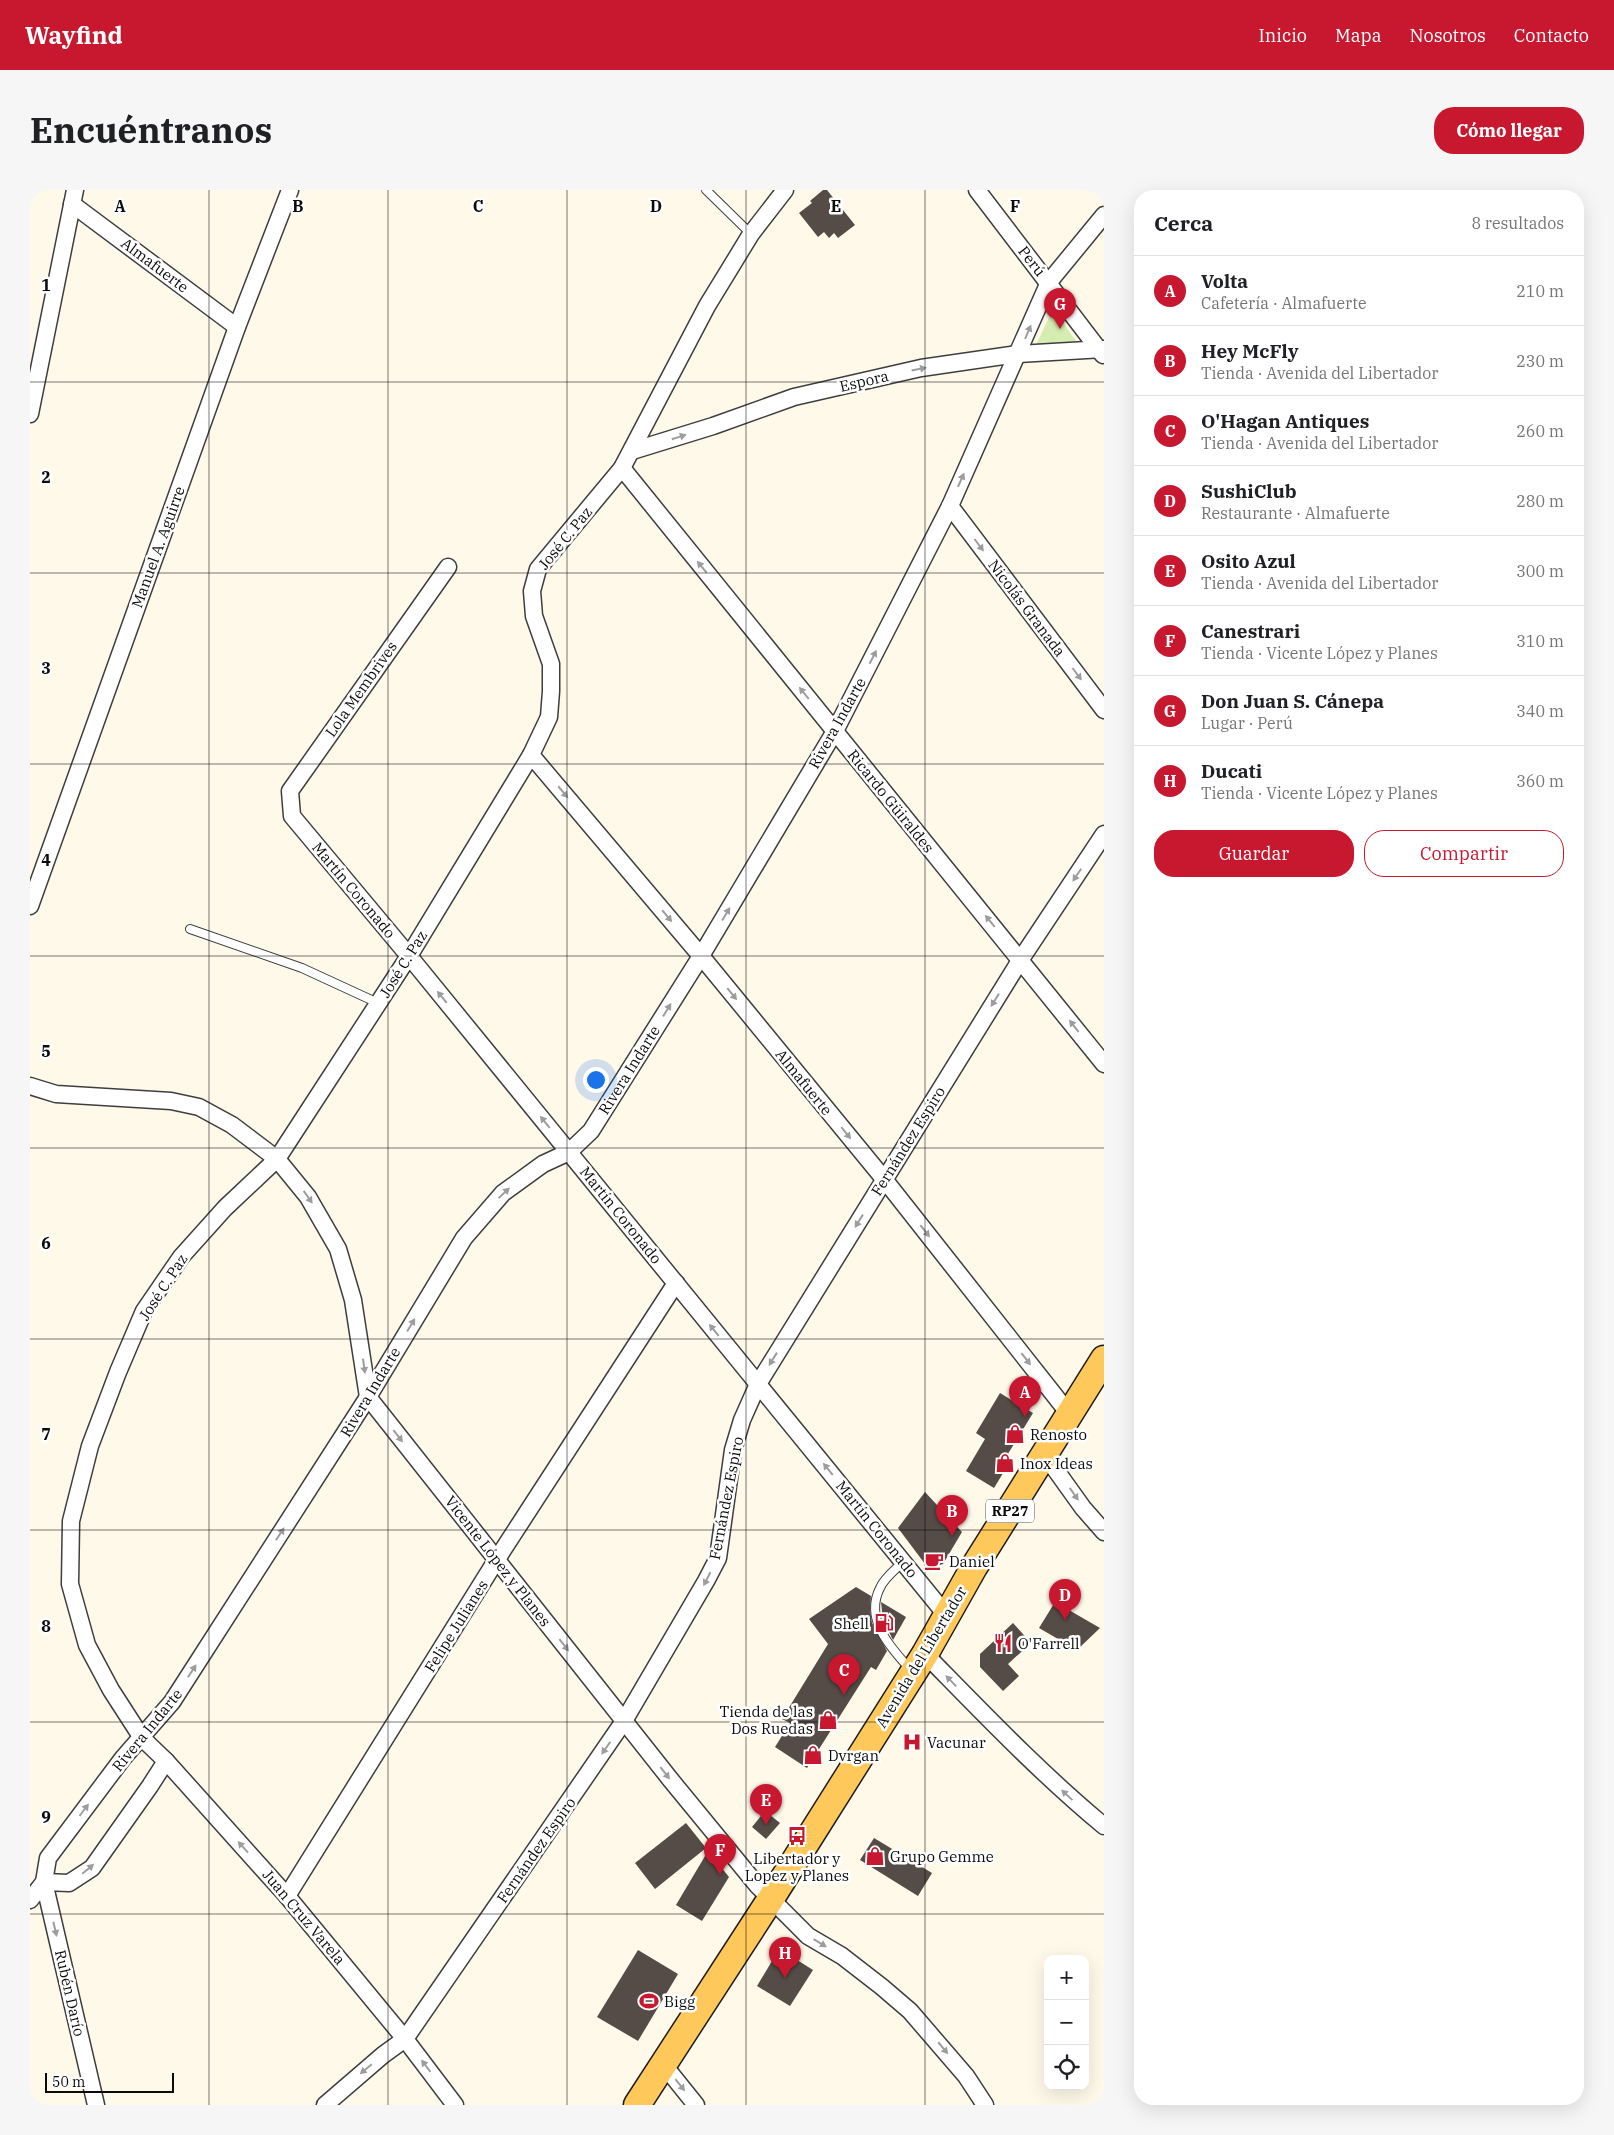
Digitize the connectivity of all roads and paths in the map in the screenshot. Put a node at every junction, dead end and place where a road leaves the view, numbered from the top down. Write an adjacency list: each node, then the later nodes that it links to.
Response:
1 (290, 190): 9 (street, Manuel A. Aguirre)
2 (706, 190): 7 (lane)
3 (785, 190): 7 (street, José C. Paz)
4 (977, 190): 8 (street, Perú)
5 (74, 197): 9 (street, Almafuerte); 12 (street)
6 (1104, 215): 8 (street, Rivera Indarte)
7 (751, 234): 13 (street, José C. Paz)
8 (1049, 282): 10 (street, Perú); 11 (street, Rivera Indarte, one-way to 8)
9 (237, 326): 22 (street, Manuel A. Aguirre)
10 (1102, 351): 11 (street, Espora)
11 (1018, 354): 13 (street, Espora, one-way to 11); 15 (street, Rivera Indarte, one-way to 11)
12 (30, 414)
13 (632, 451): 14 (street, José C. Paz)
14 (622, 468): 18 (street, Ricardo Güiraldes, one-way to 14); 19 (street, José C. Paz)
15 (950, 506): 17 (street, Nicolás Granada, one-way to 17); 18 (street, Rivera Indarte, one-way to 15)
16 (448, 567): 20 (street, Lola Membrives)
17 (1104, 710)
18 (835, 731): 25 (street, Rivera Indarte, one-way to 18); 26 (street, Ricardo Güiraldes, one-way to 18)
19 (531, 755): 24 (street, José C. Paz); 25 (street, Almafuerte, one-way to 25)
20 (292, 816): 24 (street, Martín Coronado)
21 (1104, 834): 26 (street, Fernández Espiro, one-way to 26)
22 (30, 906)
23 (190, 929): 27 (lane)
24 (409, 956): 27 (street, José C. Paz); 30 (street, Martín Coronado, one-way to 24)
25 (701, 956): 30 (street, Rivera Indarte, one-way to 25); 32 (street, Almafuerte, one-way to 32)
26 (1020, 959): 28 (street, Ricardo Güiraldes, one-way to 26); 32 (street, Fernández Espiro, one-way to 32)
27 (378, 1004): 31 (street, José C. Paz)
28 (1104, 1064)
29 (30, 1086): 31 (street, Vicente López y Planes)
30 (569, 1152): 33 (street, Martín Coronado); 36 (street, Rivera Indarte, one-way to 30)
31 (277, 1160): 36 (street, Vicente López y Planes, one-way to 36); 45 (street, José C. Paz)
32 (884, 1179): 35 (street, Fernández Espiro, one-way to 35); 37 (street, Almafuerte, one-way to 37)
33 (676, 1283): 35 (street, Martín Coronado, one-way to 33); 40 (street, Felipe Julianes)
34 (1104, 1359): 37 (main road, Avenida del Libertador / RP27)
35 (758, 1384): 41 (street, Martín Coronado, one-way to 35); 44 (street, Fernández Espiro, one-way to 44)
36 (368, 1397): 40 (street, Vicente López y Planes, one-way to 40); 45 (street, Rivera Indarte, one-way to 36)
37 (1070, 1415): 38 (main road, Avenida del Libertador / RP27)
38 (1045, 1455): 39 (street, one-way to 39); 42 (main road, Avenida del Libertador / RP27)
39 (1104, 1532)
40 (497, 1559): 44 (street, Vicente López y Planes, one-way to 44); 49 (street, Felipe Julianes)
41 (903, 1562): 42 (street, Martín Coronado); 43 (lane)
42 (947, 1616): 43 (main road, Avenida del Libertador / RP27)
43 (919, 1663): 47 (street, one-way to 43); 51 (main road, Avenida del Libertador / RP27)
44 (624, 1722): 51 (street, Vicente López y Planes, one-way to 51); 52 (street, Fernández Espiro, one-way to 52)
45 (142, 1738): 46 (street, Juan Cruz Varela); 48 (street, Rivera Indarte, one-way to 45)
46 (166, 1761): 48 (street, one-way to 46); 49 (street, Juan Cruz Varela, one-way to 46)
47 (1104, 1826)
48 (44, 1882): 50 (street, Rivera Indarte); 54 (street, Rubén Darío, one-way to 54)
49 (287, 1896): 52 (street, Juan Cruz Varela)
50 (30, 1900)
51 (770, 1900): 53 (main road, Avenida del Libertador / RP27); 59 (street, Vicente López y Planes, one-way to 59)
52 (405, 2039): 55 (street, Fernández Espiro, one-way to 55); 56 (street, Juan Cruz Varela, one-way to 52)
53 (663, 2064): 57 (main road, Avenida del Libertador / RP27); 58 (street, one-way to 58)
54 (96, 2105)
55 (325, 2105)
56 (455, 2105)
57 (637, 2105)
58 (696, 2105)
59 (985, 2105)

